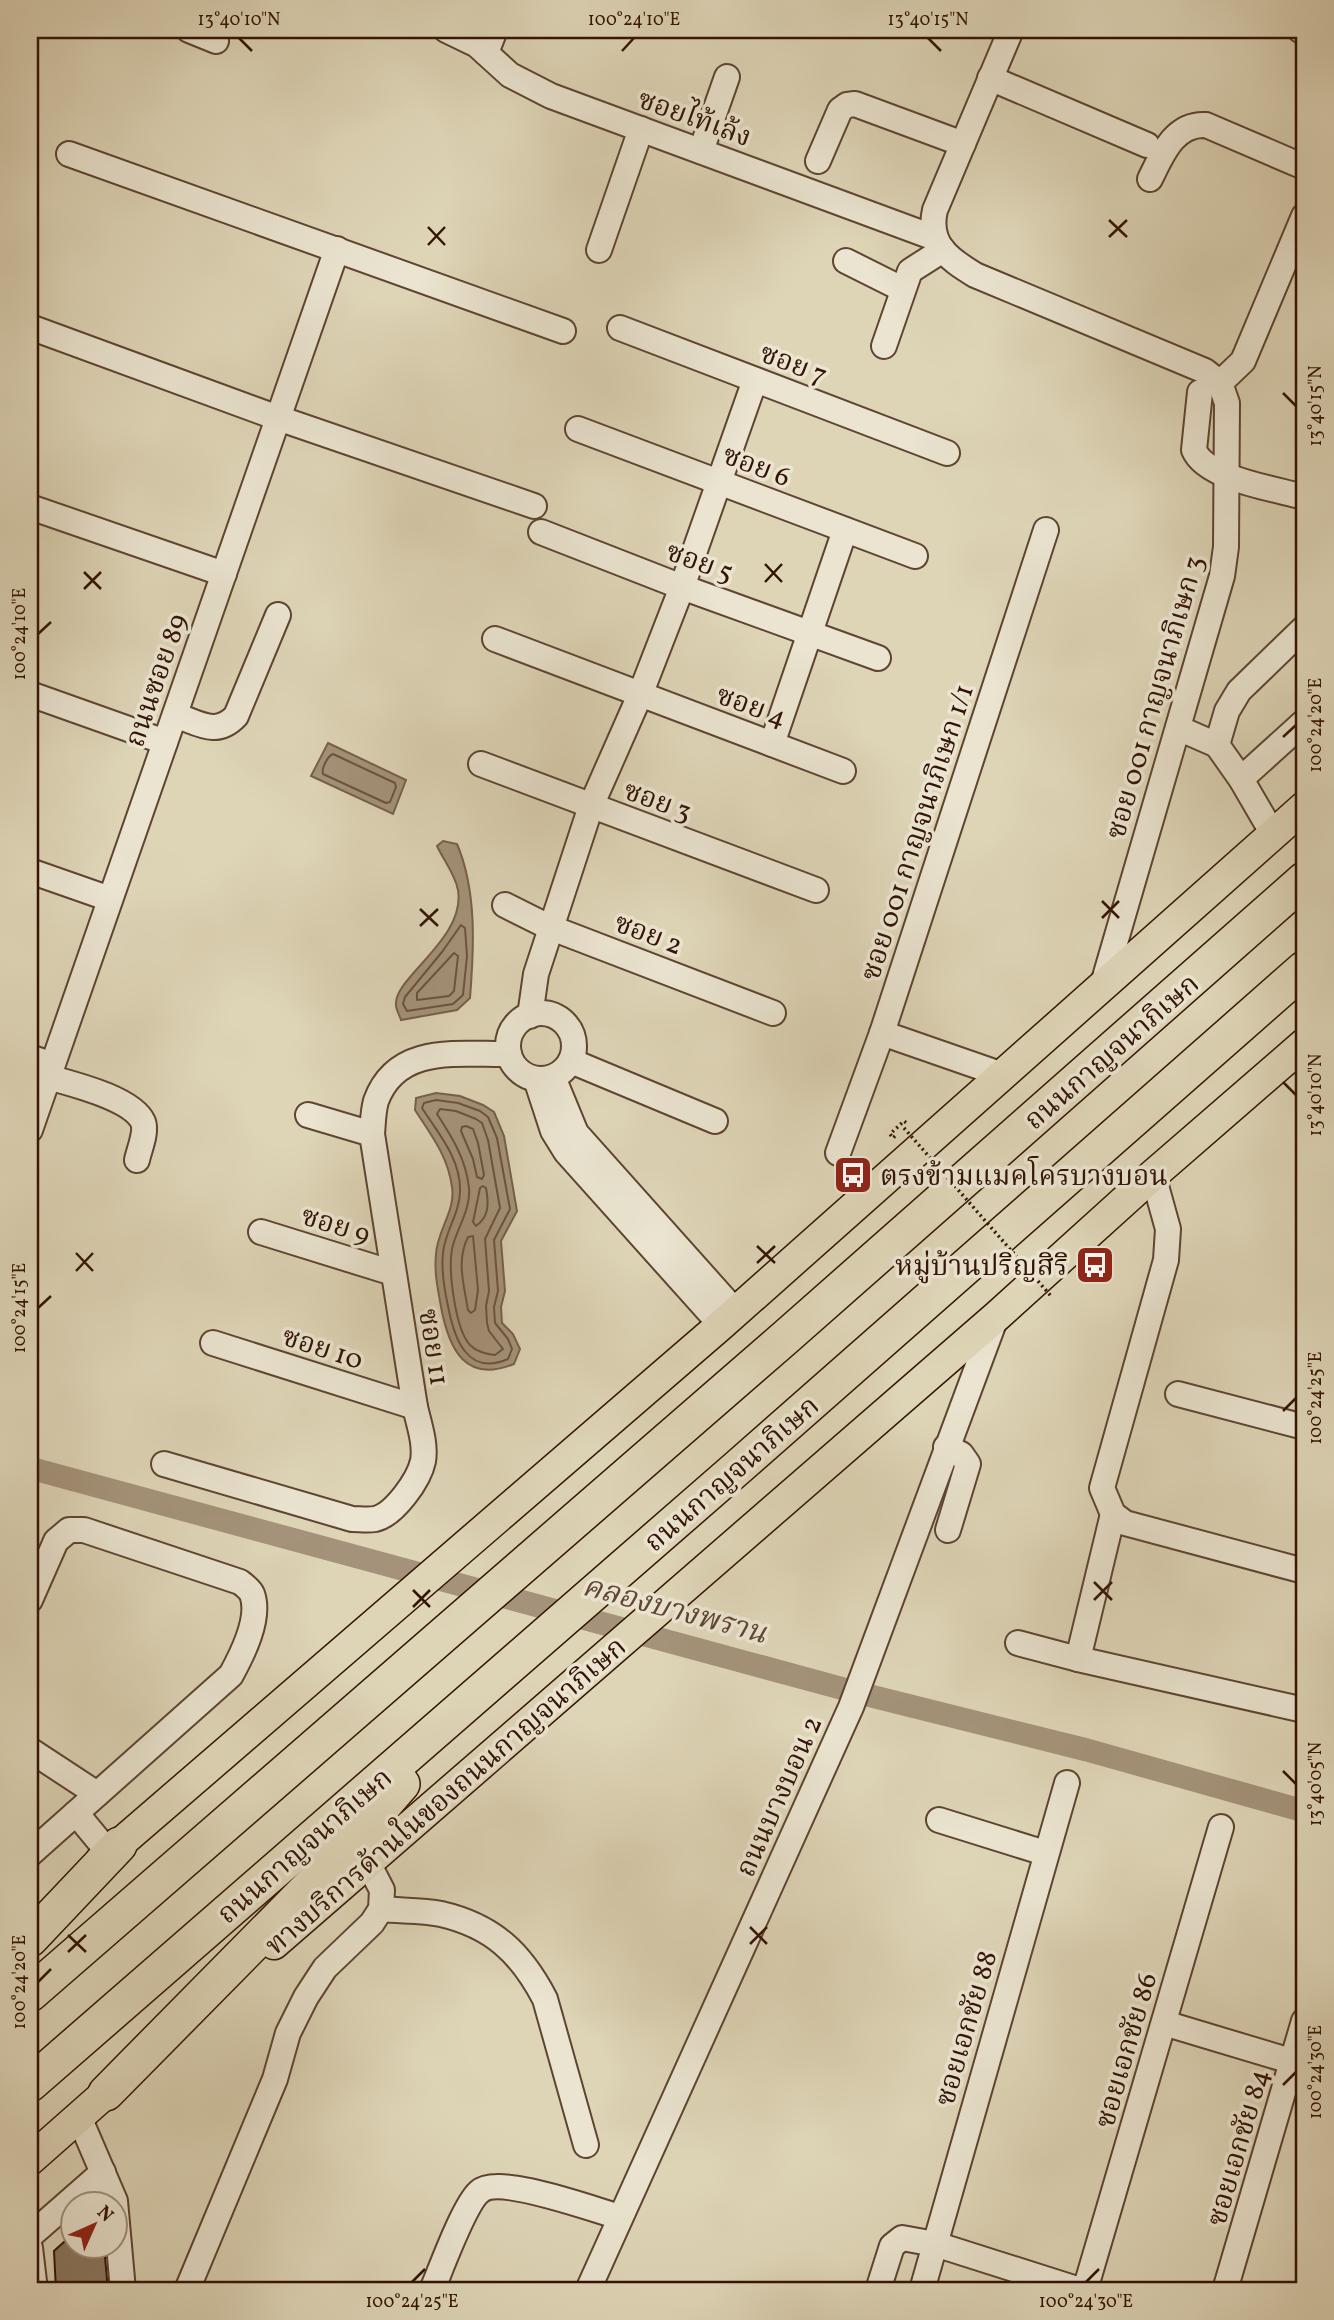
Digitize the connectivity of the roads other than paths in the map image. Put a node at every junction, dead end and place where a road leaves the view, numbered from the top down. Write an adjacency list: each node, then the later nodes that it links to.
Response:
1 (189, 30): 5 (street)
2 (446, 30): 6 (street, ซอยไท้เล้ง)
3 (495, 30): 6 (street)
4 (1011, 30): 8 (street)
5 (216, 41)
6 (486, 53): 9 (street, ซอยไท้เล้ง)
7 (727, 77): 12 (street)
8 (990, 78): 10 (street); 11 (street)
9 (641, 129): 12 (street, ซอยไท้เล้ง); 20 (street)
10 (962, 144): 14 (street); 18 (street)
11 (1147, 145)
12 (701, 151): 18 (street, ซอยไท้เล้ง)
13 (69, 155): 19 (street)
14 (818, 161)
15 (1304, 167): 16 (street)
16 (1150, 179)
17 (1304, 216): 28 (street)
18 (939, 244): 22 (street); 28 (street)
19 (337, 249): 25 (street); 29 (street, ถนนซอย 89)
20 (599, 250)
21 (846, 261): 22 (street)
22 (902, 289): 26 (street)
23 (30, 327): 29 (street)
24 (620, 328): 27 (street, ซอย 7)
25 (564, 331)
26 (884, 346)
27 (755, 380): 31 (street, ซอย 7); 33 (street)
28 (1210, 387): 32 (street, ซอย 001 กาญจนาภิเษก 3)
29 (278, 418): 35 (street); 41 (street, ถนนซอย 89)
30 (578, 429): 33 (street, ซอย 6)
31 (947, 453)
32 (1227, 476): 34 (street); 52 (street, ซอย 001 กาญจนาภิเษก 3)
33 (719, 482): 37 (street, ซอย 6); 42 (street)
34 (1304, 497)
35 (534, 506)
36 (30, 507): 41 (street)
37 (845, 530): 40 (street, ซอย 6); 45 (street)
38 (1046, 530): 72 (street, ซอย 001 กาญจนาภิเษก 1/1)
39 (541, 532): 42 (street, ซอย 5)
40 (915, 556)
41 (224, 574): 50 (street, ถนนซอย 89)
42 (682, 587): 45 (street, ซอย 5); 49 (street)
43 (278, 615): 50 (street)
44 (1304, 628): 55 (street)
45 (809, 632): 47 (street, ซอย 5); 54 (street)
46 (495, 639): 49 (street, ซอย 4)
47 (878, 659)
48 (30, 694): 53 (street)
49 (640, 695): 54 (street, ซอย 4); 59 (street)
50 (175, 715): 53 (street, ถนนซอย 89)
51 (1304, 722): 58 (street)
52 (1178, 728): 55 (street); 69 (street, ซอย 001 กาญจนาภิเษก 3)
53 (165, 742): 65 (street, ถนนซอย 89)
54 (772, 744): 57 (street, ซอย 4)
55 (1217, 745): 58 (street)
56 (481, 764): 59 (street, ซอย 3)
57 (843, 771)
58 (1241, 779): 61 (street)
59 (591, 806): 64 (street, ซอย 3); 67 (street)
60 (1304, 807): 61 (main road)
61 (1273, 834): 69 (main road)
62 (30, 871): 65 (street)
63 (1304, 880): 116 (highway, ถนนกาญจนาภิเษก)
64 (816, 890)
65 (110, 899): 75 (street, ถนนซอย 89)
66 (505, 905): 67 (street, ซอย 2)
67 (549, 927): 70 (street, ซอย 2); 71 (street)
68 (1304, 969): 101 (highway, ถนนกาญจนาภิเษก)
69 (1103, 984): 77 (main road)
70 (773, 1013)
71 (530, 1016): 74 (street); 76 (street)
72 (882, 1033): 77 (street); 82 (street, ซอย 001 กาญจนาภิเษก 1/1)
73 (1304, 1044): 84 (main road, ทางบริการด้านในของถนนกาญจนาภิเษก)
74 (509, 1054): 76 (street); 81 (street, ซอย 11)
75 (43, 1066): 80 (street, ถนนซอย 89); 83 (street)
76 (553, 1073): 79 (street); 88 (street)
77 (1000, 1074): 88 (main road)
78 (308, 1115): 81 (street)
79 (715, 1121)
80 (30, 1130)
81 (372, 1133): 86 (street, ซอย 11)
82 (838, 1153)
83 (137, 1160)
84 (1153, 1175): 87 (main road, ทางบริการด้านในของถนนกาญจนาภิเษก); 95 (street)
85 (261, 1232): 86 (street, ซอย 9)
86 (393, 1273): 91 (street, ซอย 11)
87 (997, 1316): 93 (street, ถนนบางบอน 2); 112 (main road, ทางบริการด้านในของถนนกาญจนาภิเษก)
88 (728, 1318): 109 (main road)
89 (214, 1343): 91 (street, ซอย 10)
90 (1178, 1394): 92 (street)
91 (415, 1407): 94 (street, ซอย 11)
92 (1304, 1427)
93 (946, 1447): 96 (street); 126 (street, ถนนบางบอน 2)
94 (163, 1464)
95 (1113, 1514): 97 (street); 100 (street)
96 (948, 1530)
97 (1304, 1571)
98 (30, 1600): 105 (street)
99 (1018, 1643): 100 (street)
100 (1078, 1659): 102 (street)
101 (484, 1689): 120 (highway, ถนนกาญจนาภิเษก); 121 (highway)
102 (1304, 1710)
103 (30, 1750): 105 (street)
104 (1067, 1783): 110 (street, ซอยเอกชัย 88)
105 (97, 1794): 106 (street)
106 (76, 1813): 109 (street); 111 (street)
107 (939, 1819): 110 (street)
108 (1221, 1827): 118 (street, ซอยเอกชัย 86)
109 (114, 1849): 114 (main road); 115 (highway)
110 (1045, 1853): 128 (street, ซอยเอกชัย 88)
111 (30, 1854)
112 (367, 1861): 113 (street); 121 (main road, ทางบริการด้านในของถนนกาญจนาภิเษก)
113 (382, 1909): 123 (street); 132 (street)
114 (30, 1921)
115 (30, 1939)
116 (30, 1994)
117 (1304, 2021): 119 (street, ซอยเอกชัย 84)
118 (1164, 2023): 119 (street); 137 (street, ซอยเอกชัย 86)
119 (1298, 2063): 138 (street, ซอยเอกชัย 84)
120 (30, 2084)
121 (106, 2093): 122 (main road, ทางบริการด้านในของถนนกาญจนาภิเษก)
122 (79, 2117): 124 (main road, ทางบริการด้านในของถนนกาญจนาภิเษก); 125 (street)
123 (586, 2144)
124 (30, 2160)
125 (103, 2172): 127 (street); 131 (street)
126 (620, 2217): 133 (street); 134 (street, ถนนบางบอน 2)
127 (30, 2236)
128 (935, 2244): 135 (street); 136 (street, ซอยเอกชัย 88); 137 (street)
129 (30, 2248): 130 (street)
130 (35, 2290)
131 (122, 2290)
132 (187, 2290)
133 (432, 2290)
134 (588, 2290)
135 (878, 2290)
136 (922, 2290)
137 (1083, 2290)
138 (1225, 2290)

